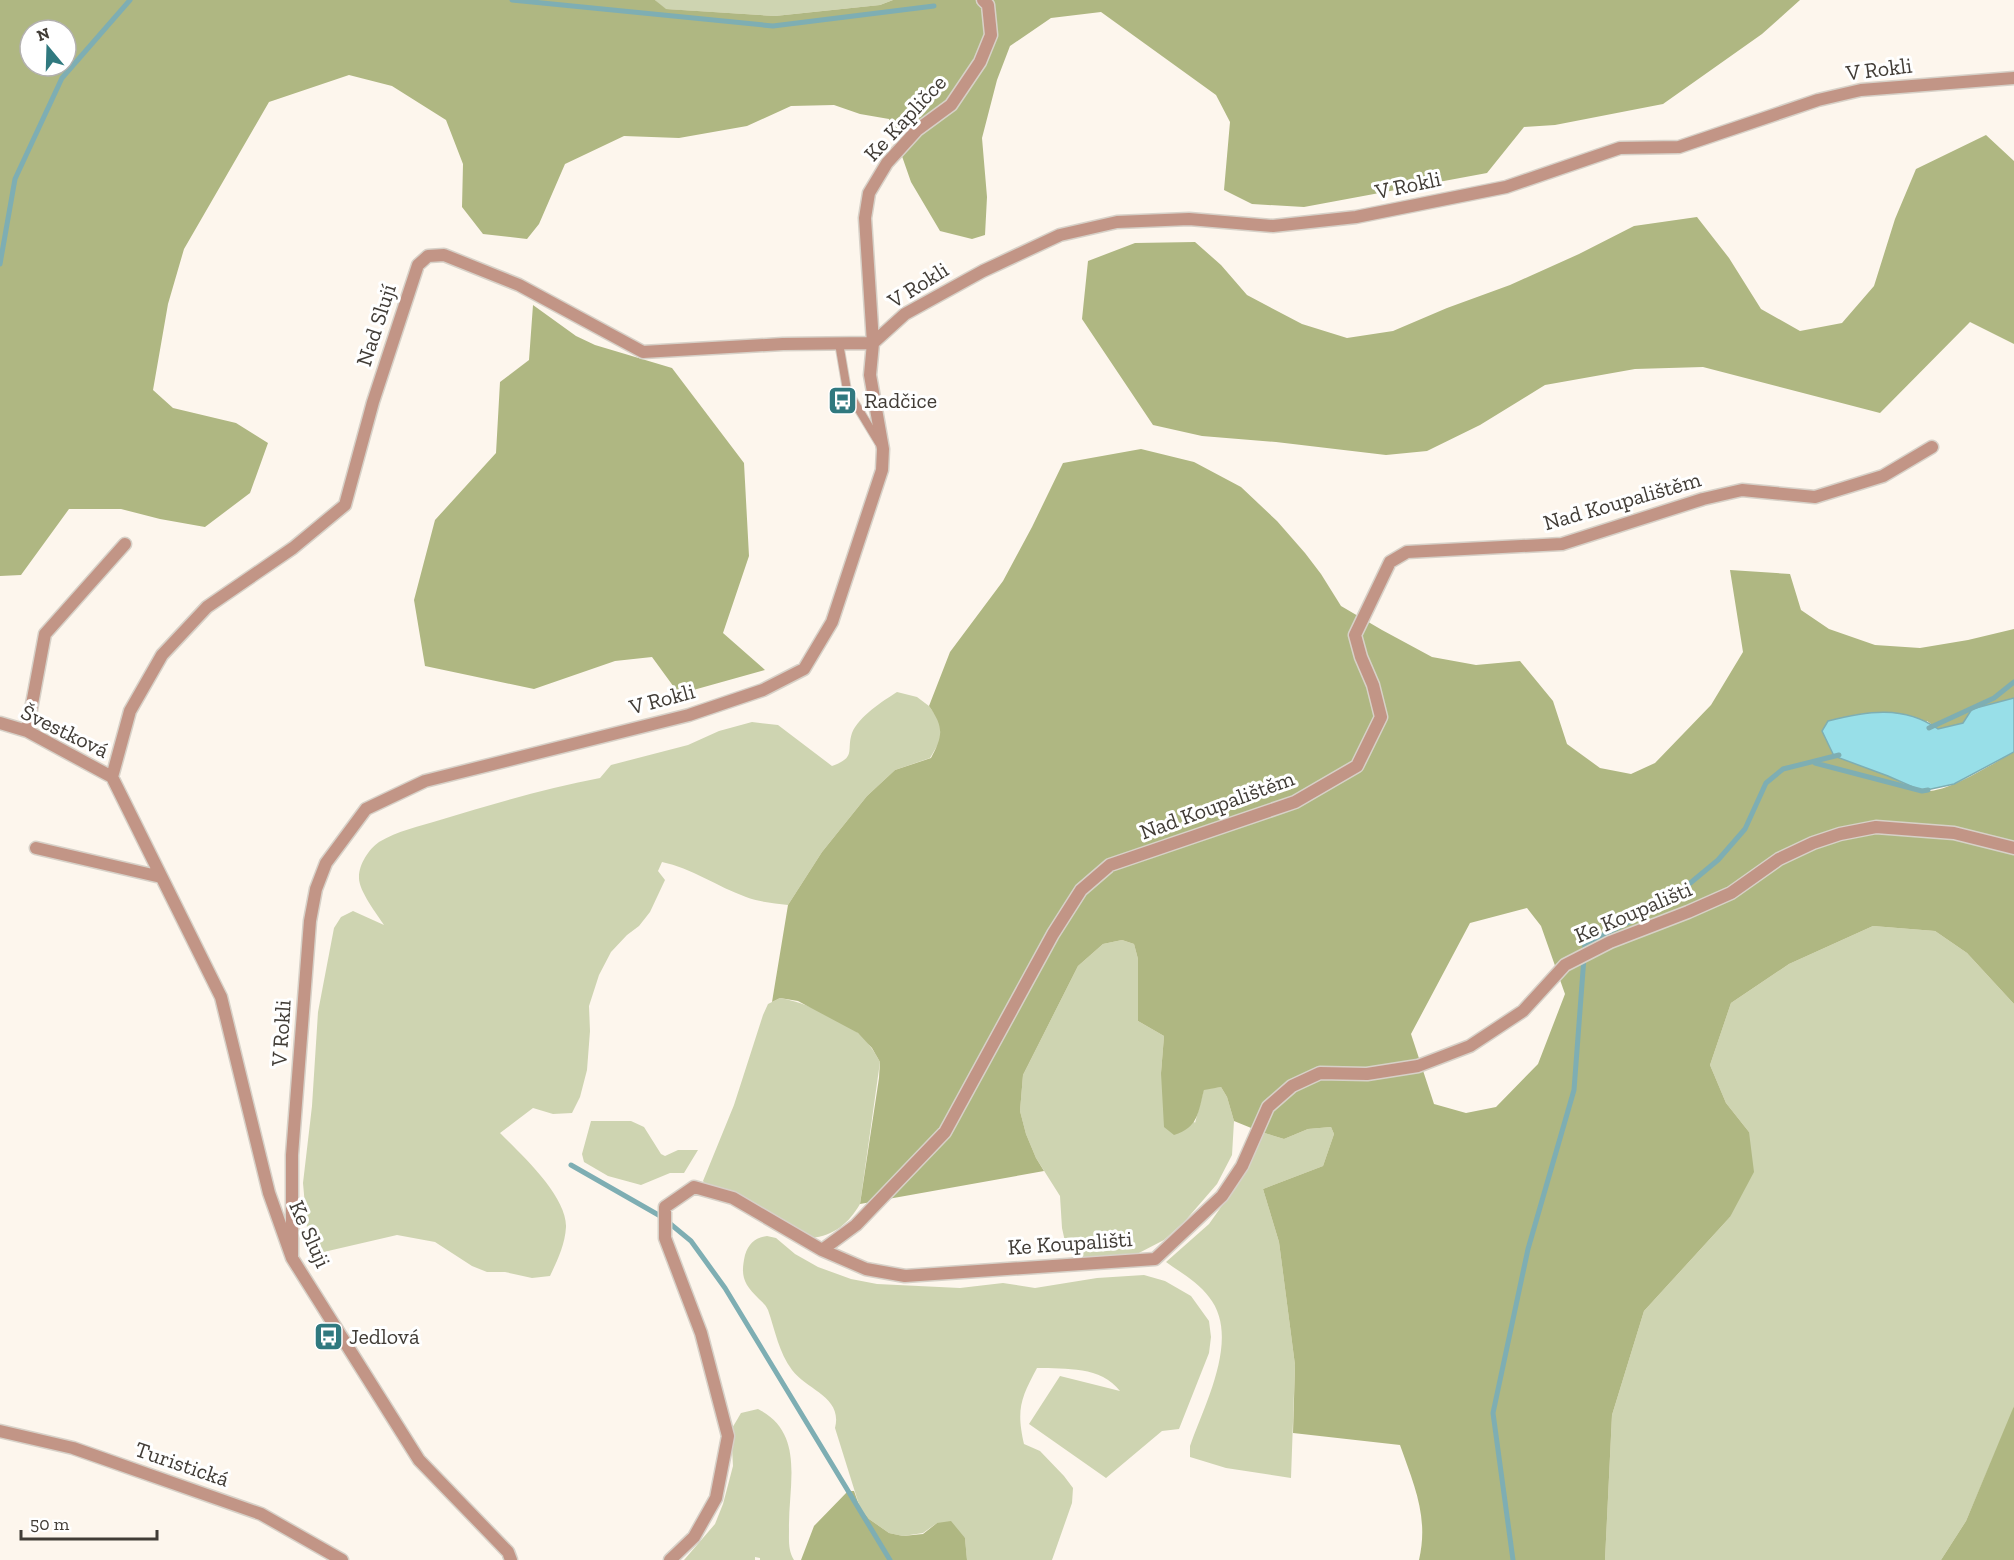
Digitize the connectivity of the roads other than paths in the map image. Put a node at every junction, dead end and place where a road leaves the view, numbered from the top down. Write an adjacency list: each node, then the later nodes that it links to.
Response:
1 (983, 0): 4 (street, Ke Kapličce)
2 (2014, 78): 4 (street, V Rokli)
3 (839, 343): 4 (street, Nad Slují); 6 (lane); 10 (street, Nad Slují)
4 (873, 343): 6 (street, V Rokli)
5 (1932, 447): 14 (street, Nad Koupalištěm)
6 (883, 449): 15 (street, V Rokli)
7 (125, 544): 9 (street)
8 (0, 723): 9 (street, Švestková)
9 (27, 731): 10 (street, Švestková)
10 (111, 777): 13 (street, Ke Sluji)
11 (36, 848): 13 (street)
12 (2014, 848): 14 (street, Ke Koupališti)
13 (161, 877): 15 (street, Ke Sluji)
14 (822, 1250): 19 (street, Ke Koupališti)
15 (292, 1258): 18 (street, Ke Sluji)
16 (0, 1431): 17 (street, Turistická)
17 (342, 1560)
18 (512, 1560)
19 (670, 1560)

